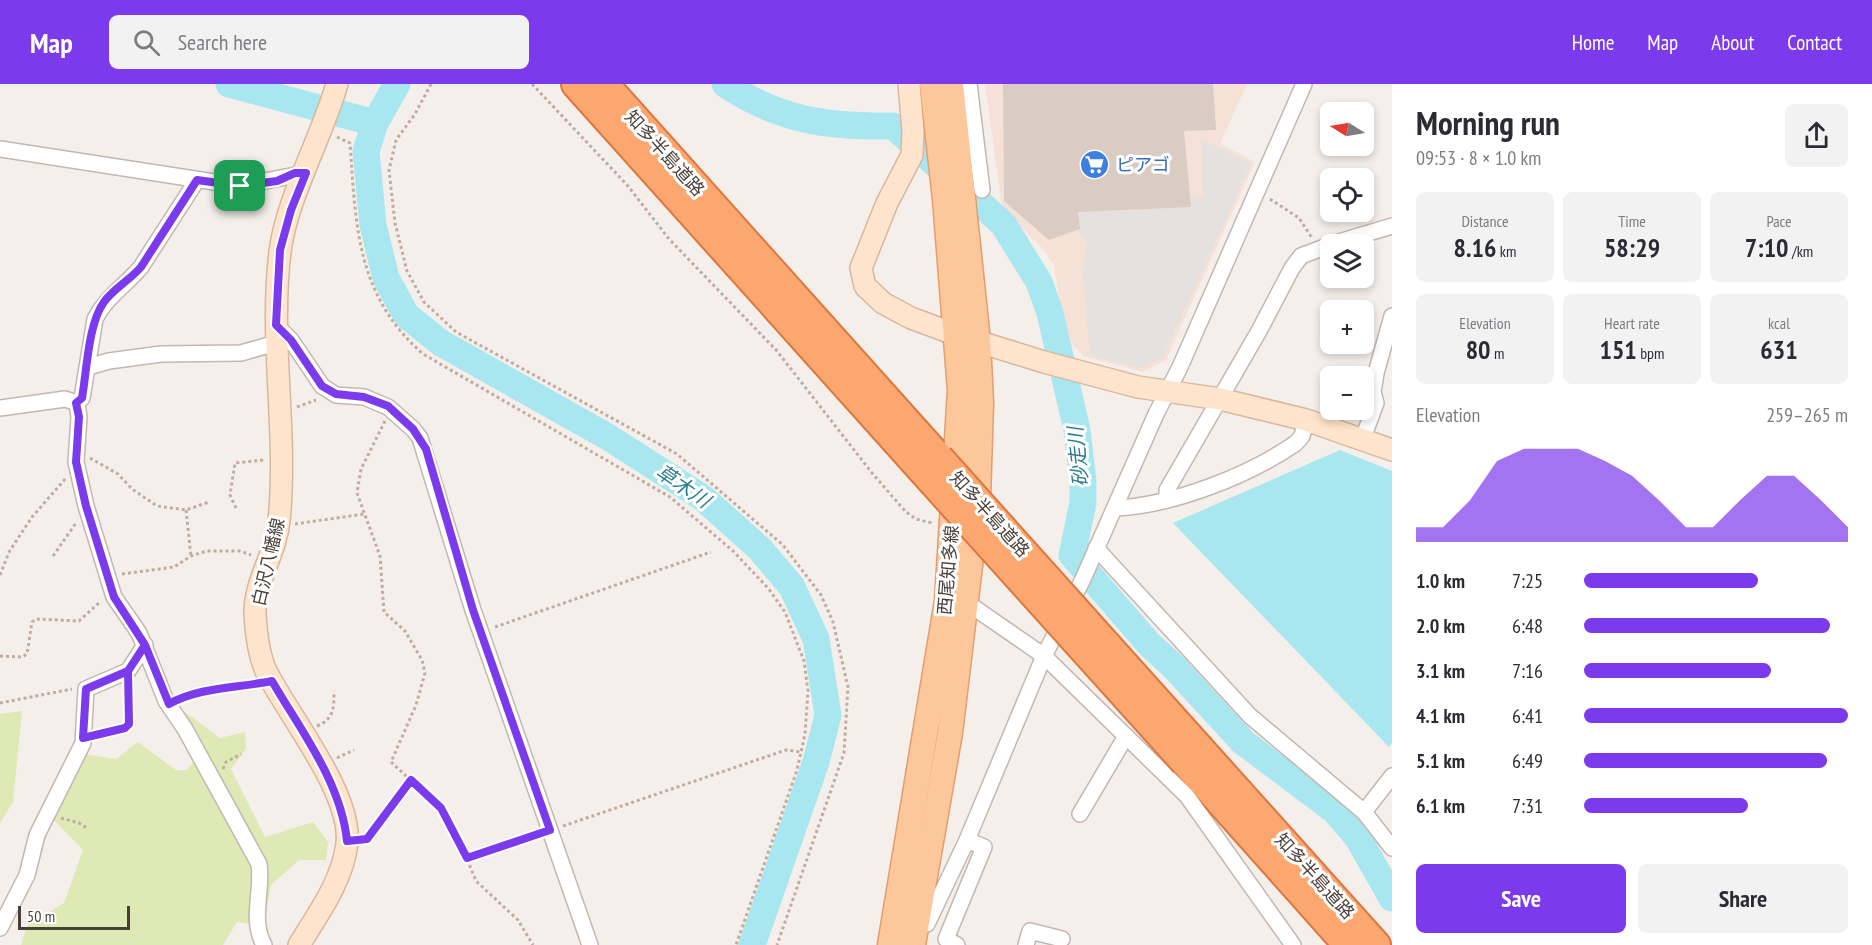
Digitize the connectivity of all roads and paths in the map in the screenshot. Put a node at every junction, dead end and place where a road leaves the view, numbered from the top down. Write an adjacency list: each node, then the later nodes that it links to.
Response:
1 (431, 84): 92 (path)
2 (532, 84): 44 (path)
3 (909, 84): 22 (main road)
4 (932, 84): 15 (main road, 西尾知多線)
5 (951, 84): 15 (main road, 西尾知多線)
6 (969, 84): 15 (street)
7 (1304, 84): 14 (street)
8 (595, 90): 68 (highway, 知多半島道路, bridge)
9 (335, 93): 10 (main road, 白沢八幡線)
10 (323, 128): 12 (main road, 白沢八幡線); 67 (path)
11 (0, 149): 13 (street)
12 (306, 173): 13 (street); 21 (main road, 白沢八幡線)
13 (197, 180): 23 (street)
14 (1256, 190): 18 (path); 24 (street)
15 (964, 196): 22 (main road, 西尾知多線)
16 (1392, 229): 17 (street)
17 (1373, 234)
18 (1320, 239)
19 (1320, 249): 26 (street)
20 (1392, 316): 32 (street)
21 (276, 334): 23 (street); 25 (street); 30 (main road, 白沢八幡線)
22 (968, 338): 24 (main road); 44 (main road, 西尾知多線); 53 (main road, 西尾知多線)
23 (88, 367): 27 (street)
24 (1166, 392): 26 (main road); 39 (street)
25 (340, 395): 29 (street); 30 (path)
26 (1220, 399): 31 (main road); 36 (street)
27 (76, 403): 28 (street); 34 (street)
28 (0, 408)
29 (392, 410): 42 (path); 54 (street)
30 (279, 413): 35 (main road, 白沢八幡線)
31 (1306, 420): 32 (main road); 36 (street)
32 (1363, 438): 33 (main road)
33 (1392, 450)
34 (77, 458): 40 (street); 41 (path); 50 (path)
35 (280, 458): 38 (path); 43 (main road, 白沢八幡線)
36 (1167, 500): 39 (street)
37 (209, 502): 41 (path)
38 (236, 508)
39 (1115, 508): 46 (street)
40 (87, 509): 47 (path); 51 (street)
41 (186, 510): 48 (path)
42 (364, 514): 43 (path); 70 (path)
43 (279, 523): 49 (main road, 白沢八幡線)
44 (952, 525): 93 (main road, 西尾知多線)
45 (711, 552): 54 (path)
46 (1093, 553): 57 (street); 72 (street)
47 (53, 556)
48 (191, 556): 49 (path); 51 (path)
49 (267, 561): 59 (main road, 白沢八幡線)
50 (0, 575)
51 (106, 576): 52 (street)
52 (112, 592): 55 (street); 56 (path)
53 (966, 602): 57 (street); 94 (main road, 西尾知多線)
54 (482, 632): 76 (street)
55 (145, 645): 58 (street); 63 (street)
56 (0, 656)
57 (1044, 656): 65 (street); 77 (street)
58 (128, 671): 60 (street); 66 (path)
59 (272, 681): 63 (path); 64 (main road, 白沢八幡線)
60 (86, 689): 62 (path); 66 (street)
61 (334, 691): 64 (path)
62 (0, 703)
63 (169, 704): 87 (street)
64 (302, 729): 78 (main road, 白沢八幡線)
65 (1126, 736): 73 (street); 96 (street)
66 (83, 738): 74 (street)
67 (801, 752): 76 (path); 91 (path)
68 (1192, 755): 71 (highway, 知多半島道路); 81 (highway, 知多半島道路)
69 (1392, 776): 72 (street)
70 (411, 780): 78 (path); 80 (path)
71 (1245, 799): 84 (highway); 99 (highway, 知多半島道路)
72 (1364, 812): 79 (street)
73 (1080, 814)
74 (48, 815): 75 (path); 83 (street)
75 (87, 828)
76 (550, 830): 80 (path); 90 (street)
77 (967, 840): 82 (street); 86 (street)
78 (347, 841): 88 (main road, 白沢八幡線)
79 (1392, 848)
80 (467, 858): 89 (path)
81 (1307, 900): 97 (highway); 98 (highway, 知多半島道路)
82 (927, 924)
83 (0, 928)
84 (1392, 935)
85 (1062, 939): 95 (street)
86 (948, 943)
87 (264, 945)
88 (299, 945)
89 (533, 945)
90 (590, 945)
91 (736, 945)
92 (777, 945)
93 (890, 945)
94 (913, 945)
95 (1026, 945)
96 (1293, 945)
97 (1332, 945)
98 (1348, 945)
99 (1376, 945)

